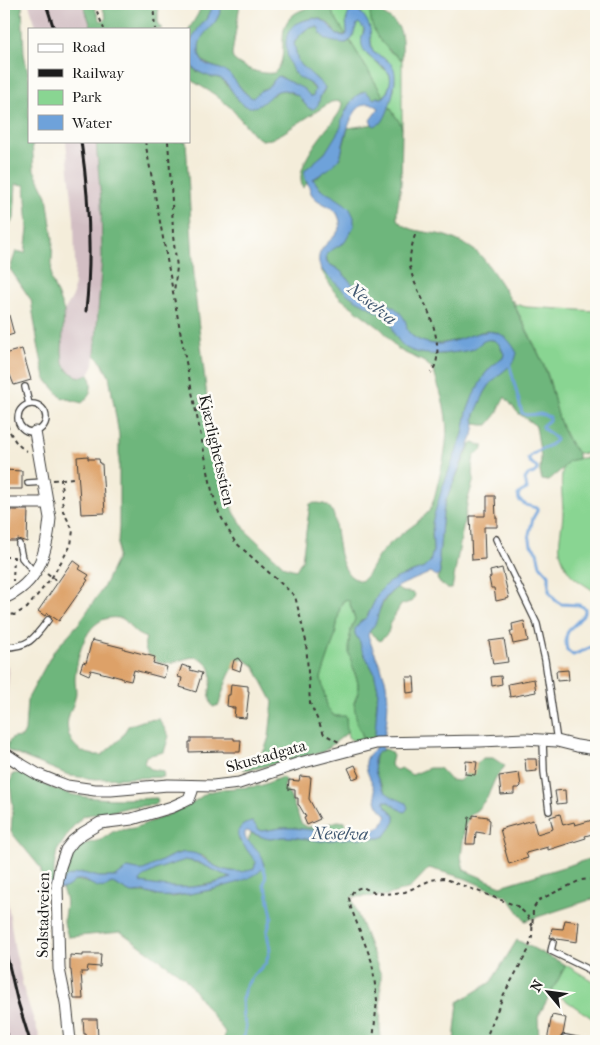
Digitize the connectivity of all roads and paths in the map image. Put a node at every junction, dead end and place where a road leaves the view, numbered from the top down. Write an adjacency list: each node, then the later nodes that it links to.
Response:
1 (94, 4): 3 (path)
2 (153, 4): 4 (path)
3 (104, 28)
4 (155, 28)
5 (146, 142): 8 (path, Kjærlighetsstien)
6 (168, 142): 8 (path)
7 (415, 235): 9 (path)
8 (173, 294): 29 (path, Kjærlighetsstien)
9 (431, 373)
10 (25, 386): 11 (lane)
11 (29, 404): 13 (lane); 13 (lane)
12 (4, 417): 14 (path)
13 (35, 432): 14 (street)
14 (39, 454): 16 (street)
15 (74, 478): 16 (path)
16 (44, 482): 17 (lane); 18 (street)
17 (28, 483)
18 (48, 503): 19 (street); 23 (street)
19 (4, 505)
20 (496, 539): 28 (lane)
21 (19, 544): 23 (lane)
22 (4, 557): 24 (path)
23 (35, 573): 24 (street)
24 (8, 596)
25 (48, 620): 26 (lane)
26 (4, 647)
27 (544, 740): 28 (street, Skustadgata); 29 (street, Skustadgata); 33 (lane)
28 (557, 741): 30 (street, Skustadgata)
29 (350, 749): 32 (street, Skustadgata)
30 (596, 749)
31 (4, 753): 32 (street, Skustadgata)
32 (192, 786): 40 (street, Solstadveien)
33 (549, 812)
34 (596, 881): 35 (path)
35 (533, 928): 38 (path); 41 (path)
36 (553, 942): 37 (lane)
37 (596, 979)
38 (488, 1033)
39 (565, 1038): 42 (lane)
40 (70, 1041)
41 (373, 1041)
42 (580, 1041)

